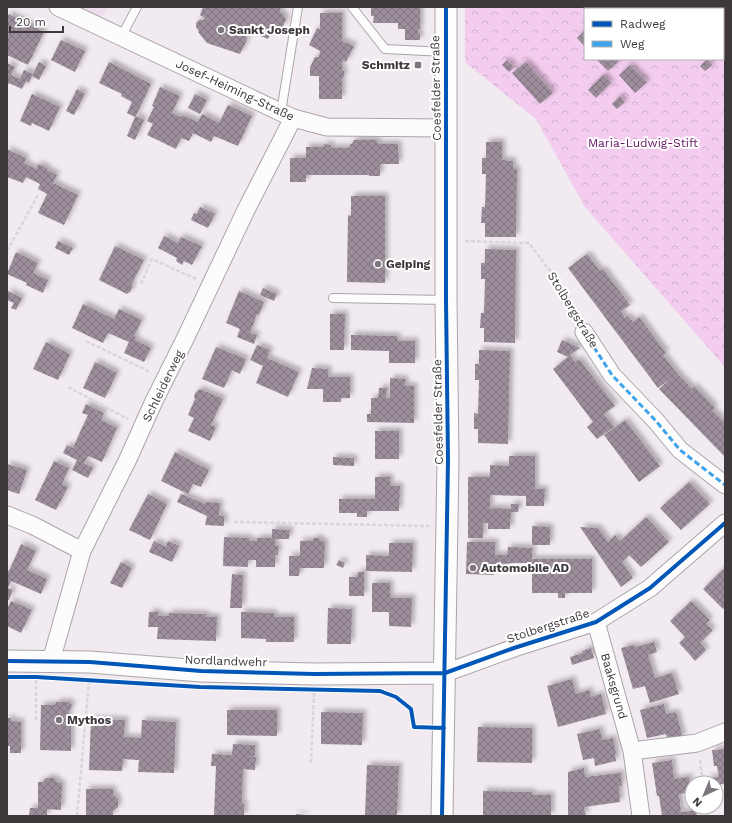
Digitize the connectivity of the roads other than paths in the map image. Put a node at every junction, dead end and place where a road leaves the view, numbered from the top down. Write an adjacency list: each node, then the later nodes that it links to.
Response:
1 (58, 7): 6 (street, Josef-Heiming-Straße)
2 (137, 7): 6 (lane)
3 (298, 7): 8 (lane)
4 (352, 7): 7 (lane)
5 (446, 7): 7 (street, Coesfelder Straße)
6 (121, 36): 8 (street, Josef-Heiming-Straße)
7 (446, 52): 9 (street, Coesfelder Straße)
8 (287, 115): 9 (street, Josef-Heiming-Straße); 16 (street, Schleiderweg)
9 (447, 128): 11 (street, Coesfelder Straße)
10 (333, 298): 11 (lane)
11 (446, 300): 20 (street, Coesfelder Straße)
12 (584, 332): 13 (street, Stolbergstraße)
13 (725, 485)
14 (7, 515): 16 (street)
15 (725, 524): 17 (street, Stolbergstraße)
16 (82, 551): 19 (street, Schleiderweg)
17 (596, 622): 20 (street, Stolbergstraße); 22 (street, Baaksgrund)
18 (7, 661): 19 (street, Nordlandwehr)
19 (47, 669): 20 (street, Nordlandwehr)
20 (445, 673): 23 (street, Coesfelder Straße)
21 (725, 732): 22 (street)
22 (632, 751): 24 (street, Baaksgrund)
23 (442, 816)
24 (641, 816)

